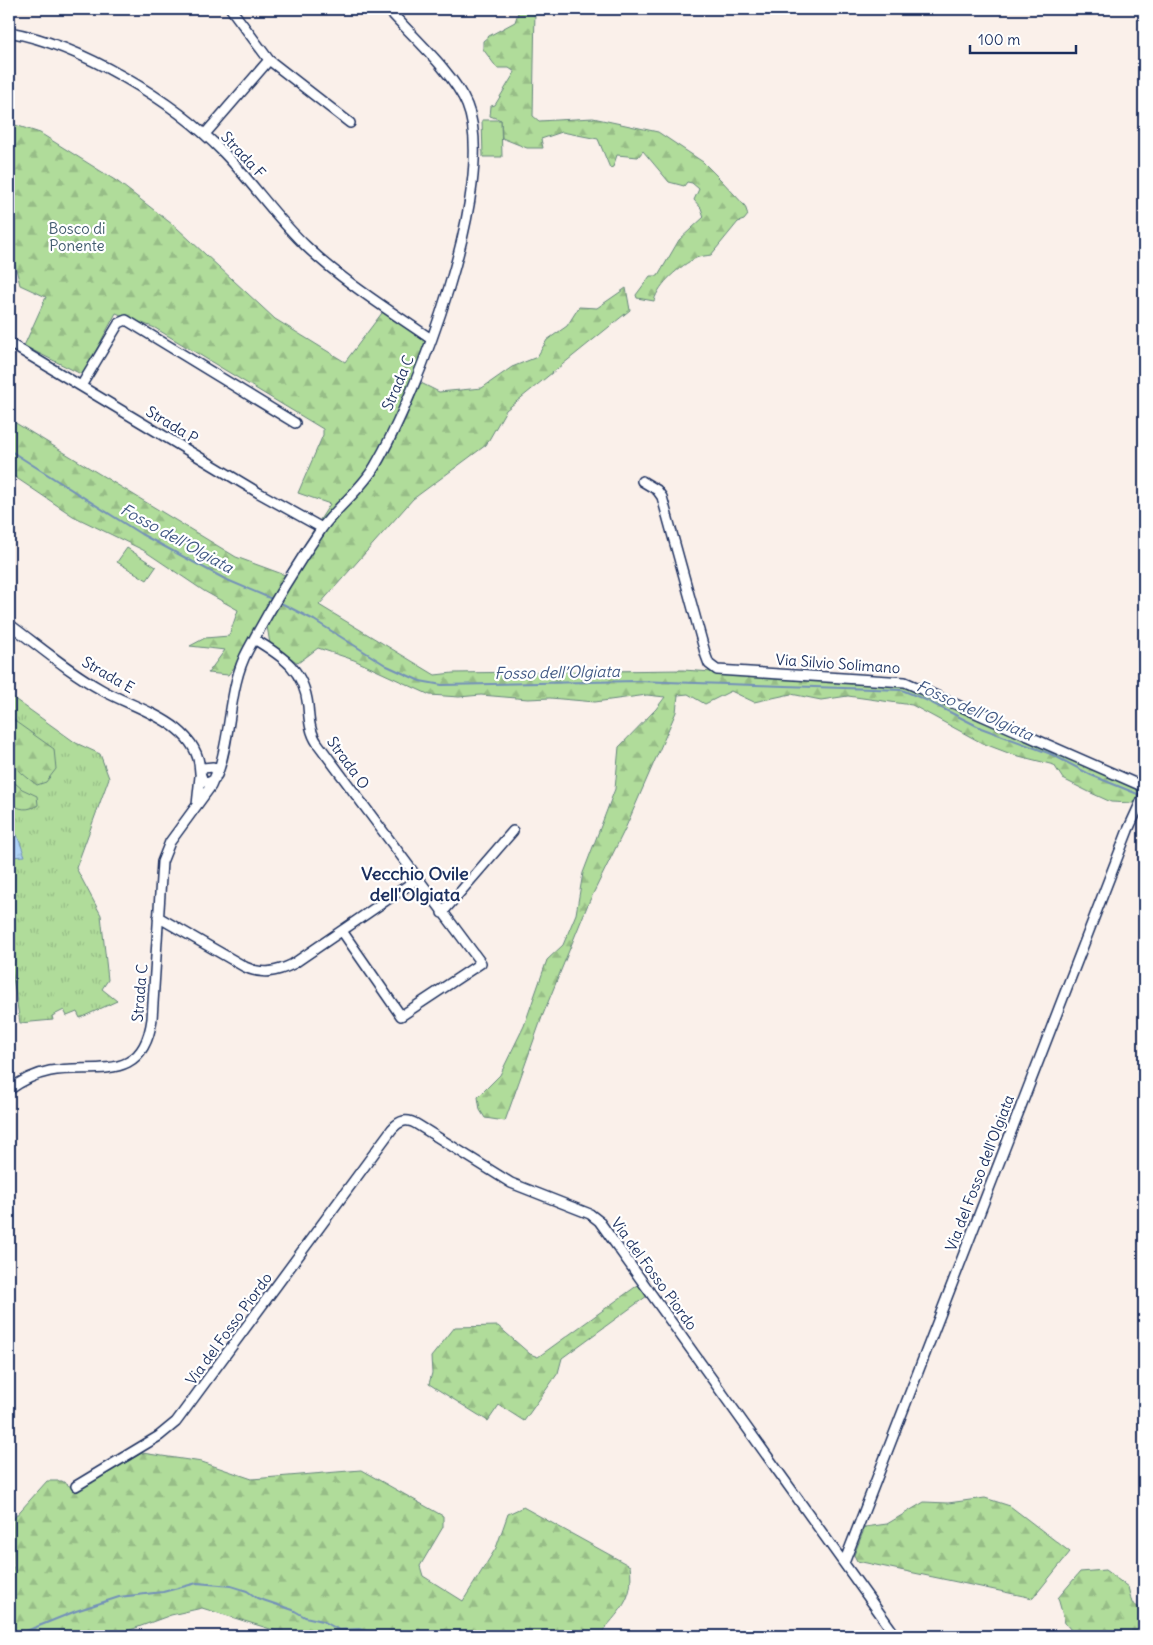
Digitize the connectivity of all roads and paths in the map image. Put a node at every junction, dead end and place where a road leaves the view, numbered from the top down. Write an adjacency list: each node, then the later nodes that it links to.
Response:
1 (231, 9): 4 (street)
2 (388, 9): 7 (street, Strada C)
3 (9, 32): 6 (street, Strada F)
4 (269, 60): 5 (street); 6 (street)
5 (350, 123)
6 (204, 134): 7 (street, Strada F)
7 (431, 339): 12 (street, Strada C)
8 (9, 343): 9 (street, Strada P)
9 (81, 386): 10 (street); 12 (street, Strada P)
10 (296, 424)
11 (642, 481): 18 (street, Via Silvio Solimano)
12 (322, 528): 14 (street, Strada C)
13 (9, 624): 15 (street, Strada E)
14 (254, 639): 16 (street, Strada C); 22 (street, Strada O)
15 (194, 748): 16 (street, Strada E); 17 (street, Strada E)
16 (214, 772): 17 (street); 17 (street); 20 (street, Strada C)
17 (200, 774): 20 (street)
18 (1144, 786)
19 (1143, 797): 28 (street, Via del Fosso dell'Olgiata)
20 (197, 805): 24 (street, Strada C)
21 (513, 831): 23 (street)
22 (416, 880): 23 (street, Strada O); 25 (street)
23 (442, 913): 25 (street, Strada O)
24 (158, 916): 25 (street); 26 (street, Strada C)
25 (342, 931)
26 (9, 1090)
27 (76, 1486): 28 (street, Via del Fosso Piordo)
28 (844, 1563): 29 (street, Via del Fosso Piordo)
29 (896, 1636)

